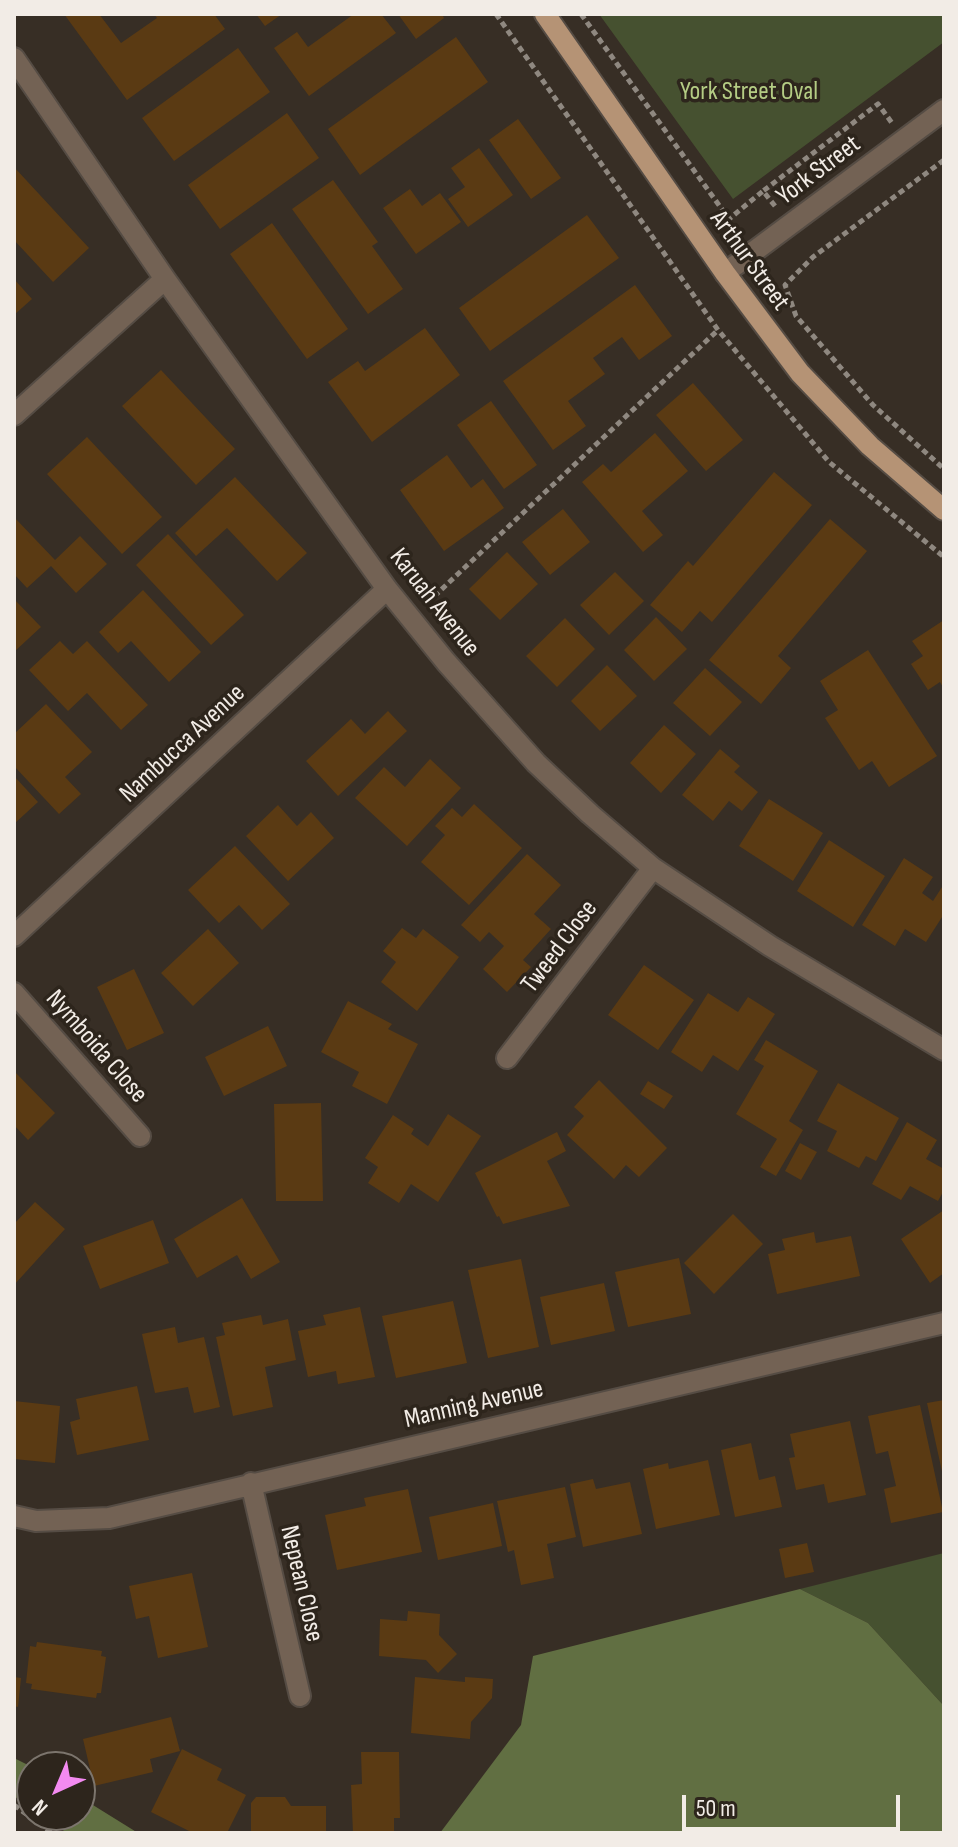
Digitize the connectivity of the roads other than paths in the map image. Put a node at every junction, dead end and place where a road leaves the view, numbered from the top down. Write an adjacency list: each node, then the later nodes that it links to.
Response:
1 (545, 14): 4 (main road, Arthur Street)
2 (14, 58): 5 (street, Karuah Avenue)
3 (944, 110): 4 (street, York Street)
4 (725, 273): 7 (main road, Arthur Street)
5 (165, 279): 6 (street); 8 (street, Karuah Avenue)
6 (14, 415)
7 (944, 510)
8 (387, 589): 9 (street, Karuah Avenue); 10 (street, Nambucca Avenue)
9 (653, 868): 12 (street, Karuah Avenue); 13 (street, Tweed Close)
10 (14, 936)
11 (14, 993): 14 (street, Nymboida Close)
12 (944, 1050)
13 (507, 1058)
14 (140, 1136)
15 (944, 1323): 16 (street, Manning Avenue)
16 (251, 1483): 17 (street, Manning Avenue); 18 (street, Nepean Close)
17 (14, 1516)
18 (300, 1696)

